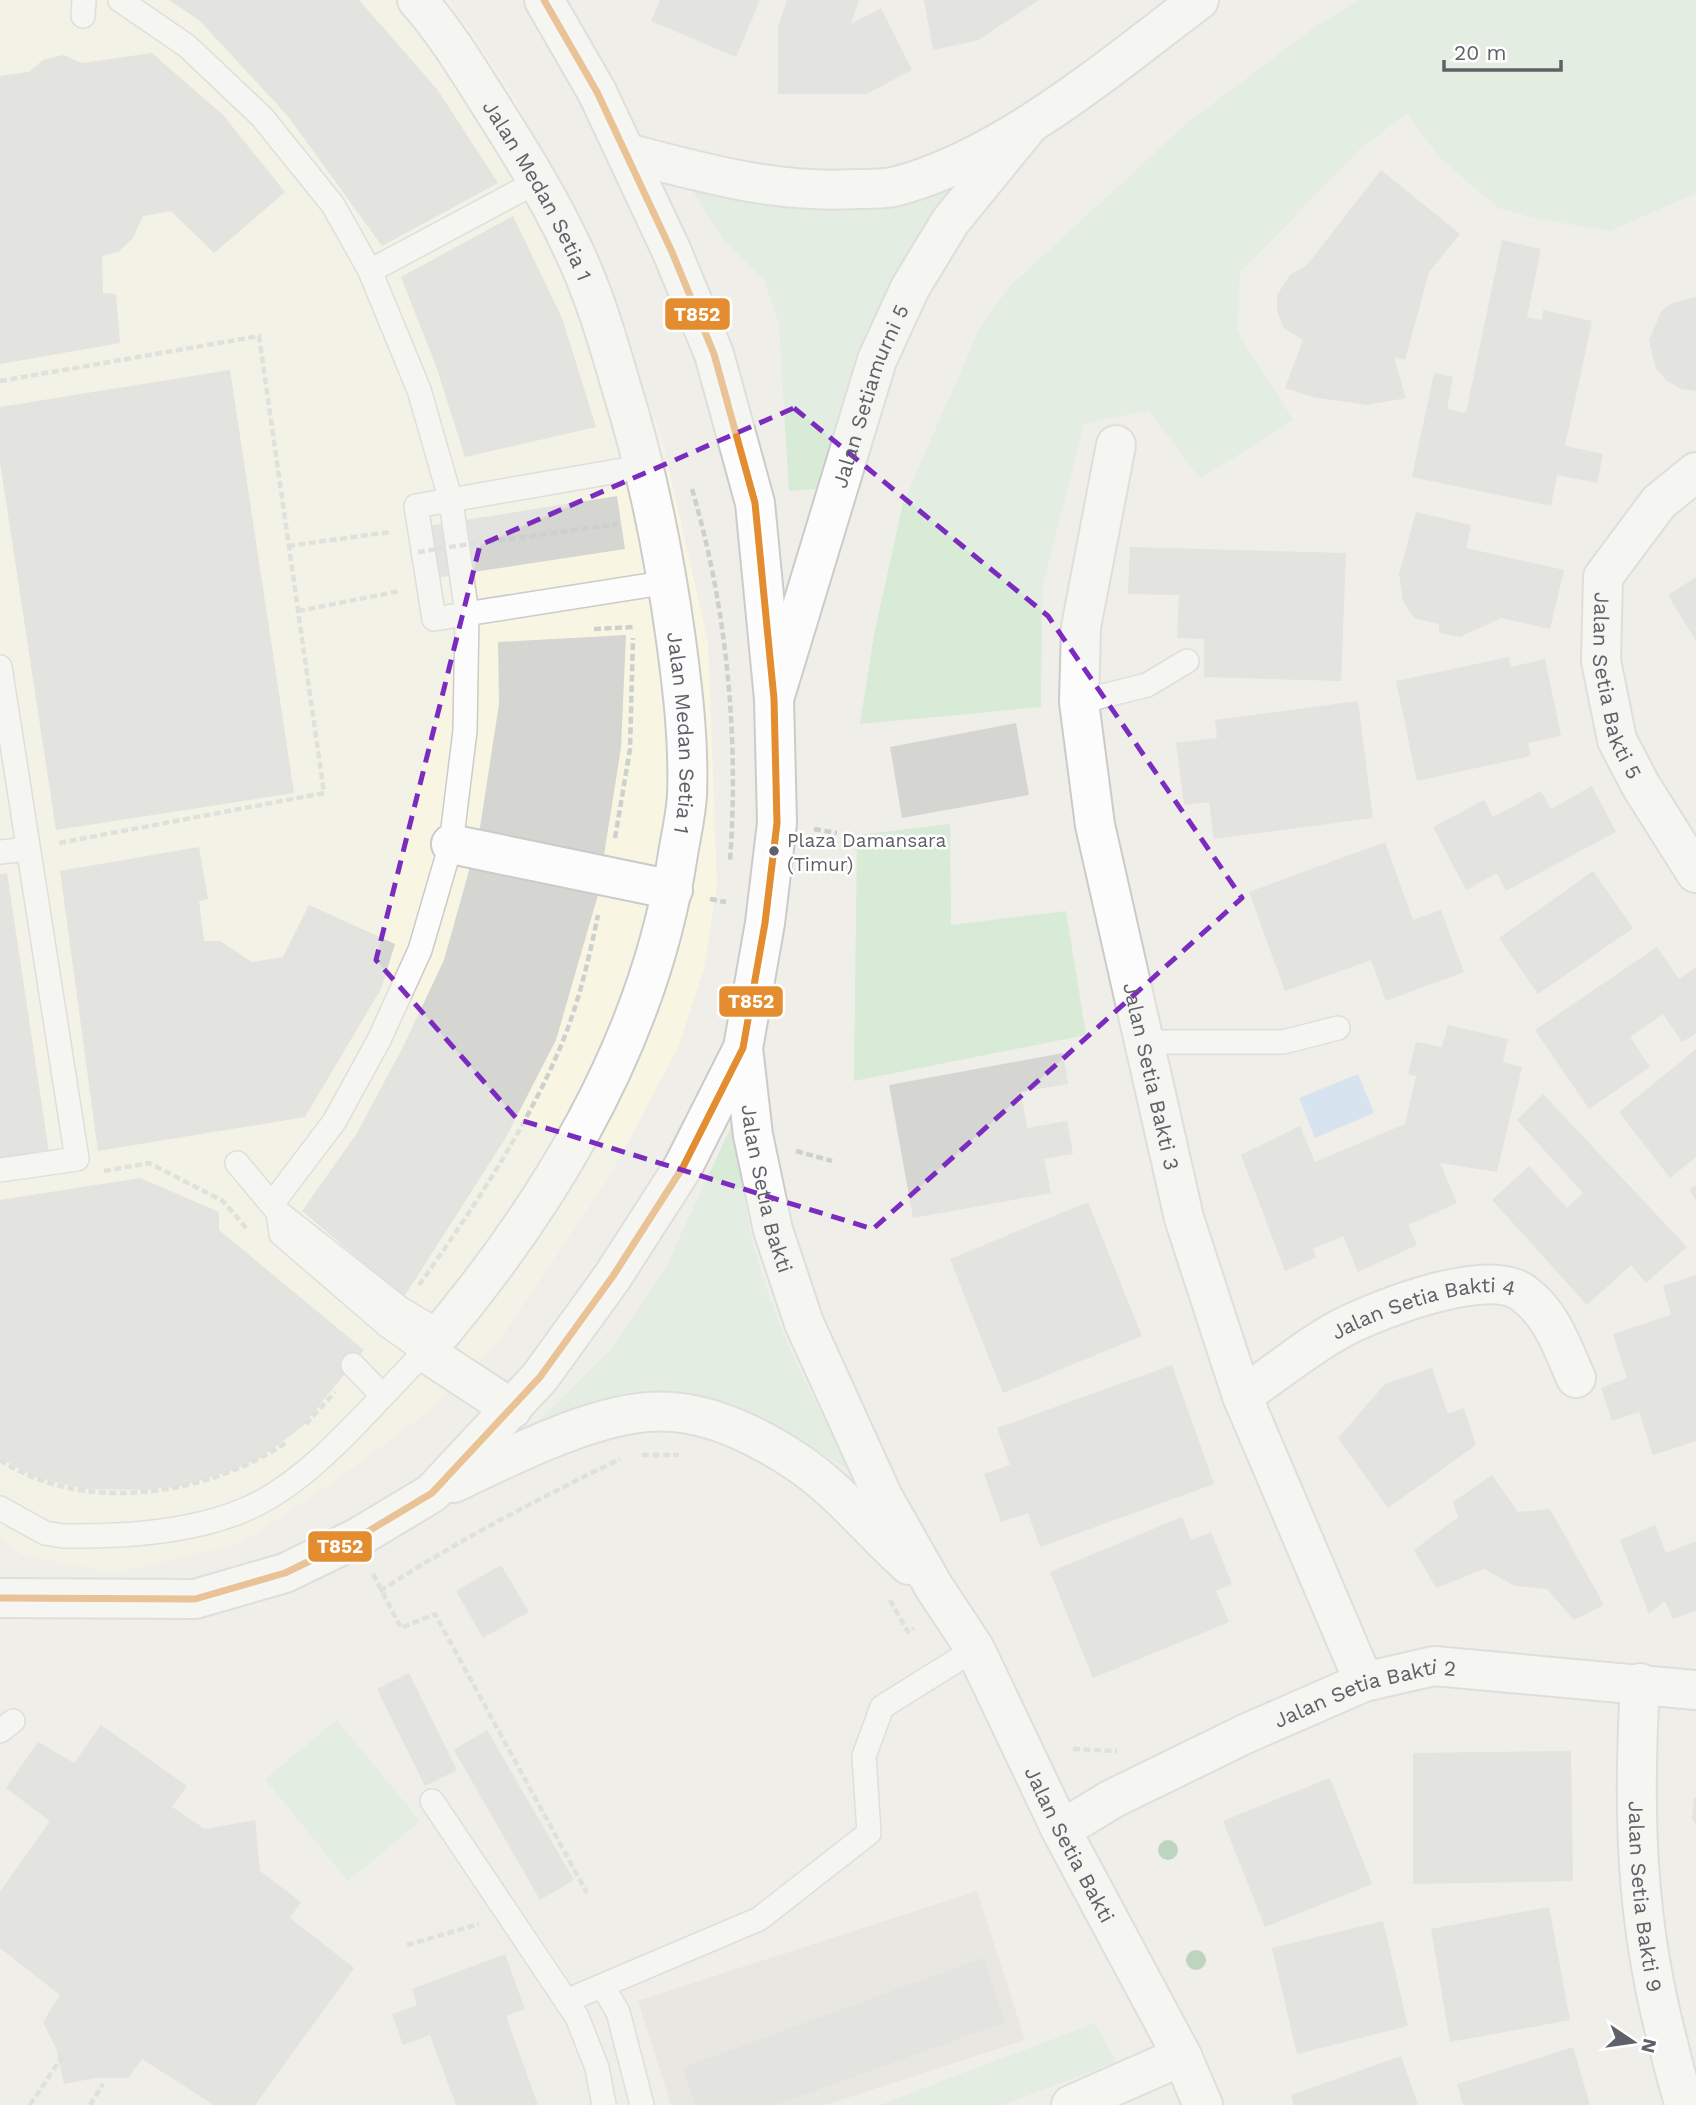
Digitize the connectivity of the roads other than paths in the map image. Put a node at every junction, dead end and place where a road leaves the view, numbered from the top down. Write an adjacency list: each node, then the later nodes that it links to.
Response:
1 (120, 0): 8 (lane)
2 (417, 0): 7 (street, Jalan Medan Setia 1)
3 (544, 0): 6 (street)
4 (1199, 0): 5 (street, Jalan Setiamurni 5)
5 (1029, 125): 6 (street, Jalan Setiamurni 5); 17 (street, Jalan Setiamurni 5)
6 (627, 153): 17 (street)
7 (538, 181): 8 (lane); 10 (street, Jalan Medan Setia 1)
8 (370, 271): 12 (lane)
9 (1116, 445): 18 (street, Jalan Setia Bakti 3)
10 (646, 466): 12 (lane); 13 (street, Jalan Medan Setia 1)
11 (1696, 472): 22 (street, Jalan Setia Bakti 5)
12 (451, 501): 14 (lane); 14 (lane)
13 (669, 582): 14 (lane); 23 (street, Jalan Medan Setia 1)
14 (467, 614): 19 (lane)
15 (1187, 661): 18 (lane)
16 (0, 667): 20 (lane)
17 (774, 699): 26 (street)
18 (1079, 702): 25 (street, Jalan Setia Bakti 3)
19 (450, 844): 23 (street); 29 (lane)
20 (28, 849): 21 (lane); 28 (lane)
21 (0, 852)
22 (1696, 873)
23 (673, 890): 30 (street, Jalan Medan Setia 1)
24 (1338, 1028): 25 (lane)
25 (1142, 1042): 34 (street, Jalan Setia Bakti 3)
26 (743, 1048): 35 (street, Jalan Setia Bakti); 40 (street, Jalan Setia Bakti)
27 (237, 1163): 29 (lane)
28 (0, 1170)
29 (275, 1208): 30 (lane)
30 (435, 1341): 33 (lane); 35 (street)
31 (348, 1374): 33 (lane)
32 (1576, 1378): 34 (street, Jalan Setia Bakti 4)
33 (383, 1396): 37 (lane)
34 (1242, 1396): 44 (street, Jalan Setia Bakti 3)
35 (512, 1409): 36 (street, Jalan Setia Bakti)
36 (432, 1493): 40 (street, Jalan Setia Bakti); 41 (street, Jalan Setia Bakti)
37 (0, 1508)
38 (0, 1570): 41 (street)
39 (0, 1598): 41 (street, Jalan Setia Bakti)
40 (942, 1599): 43 (street, Jalan Setia Bakti)
41 (40, 1600): 42 (street)
42 (0, 1626)
43 (975, 1649): 48 (street, Jalan Setia Bakti); 49 (lane)
44 (1364, 1682): 45 (street, Jalan Setia Bakti 2); 48 (street, Jalan Setia Bakti 2)
45 (1640, 1684): 46 (street, Jalan Setia Bakti 2); 56 (street, Jalan Setia Bakti 9)
46 (1696, 1690)
47 (432, 1801): 50 (lane)
48 (1061, 1830): 51 (street, Jalan Setia Bakti)
49 (603, 1987): 50 (lane); 53 (lane)
50 (566, 2001): 52 (lane)
51 (1182, 2056): 54 (street); 55 (street, Jalan Setia Bakti)
52 (604, 2105)
53 (642, 2105)
54 (1071, 2105)
55 (1203, 2105)
56 (1685, 2105)

